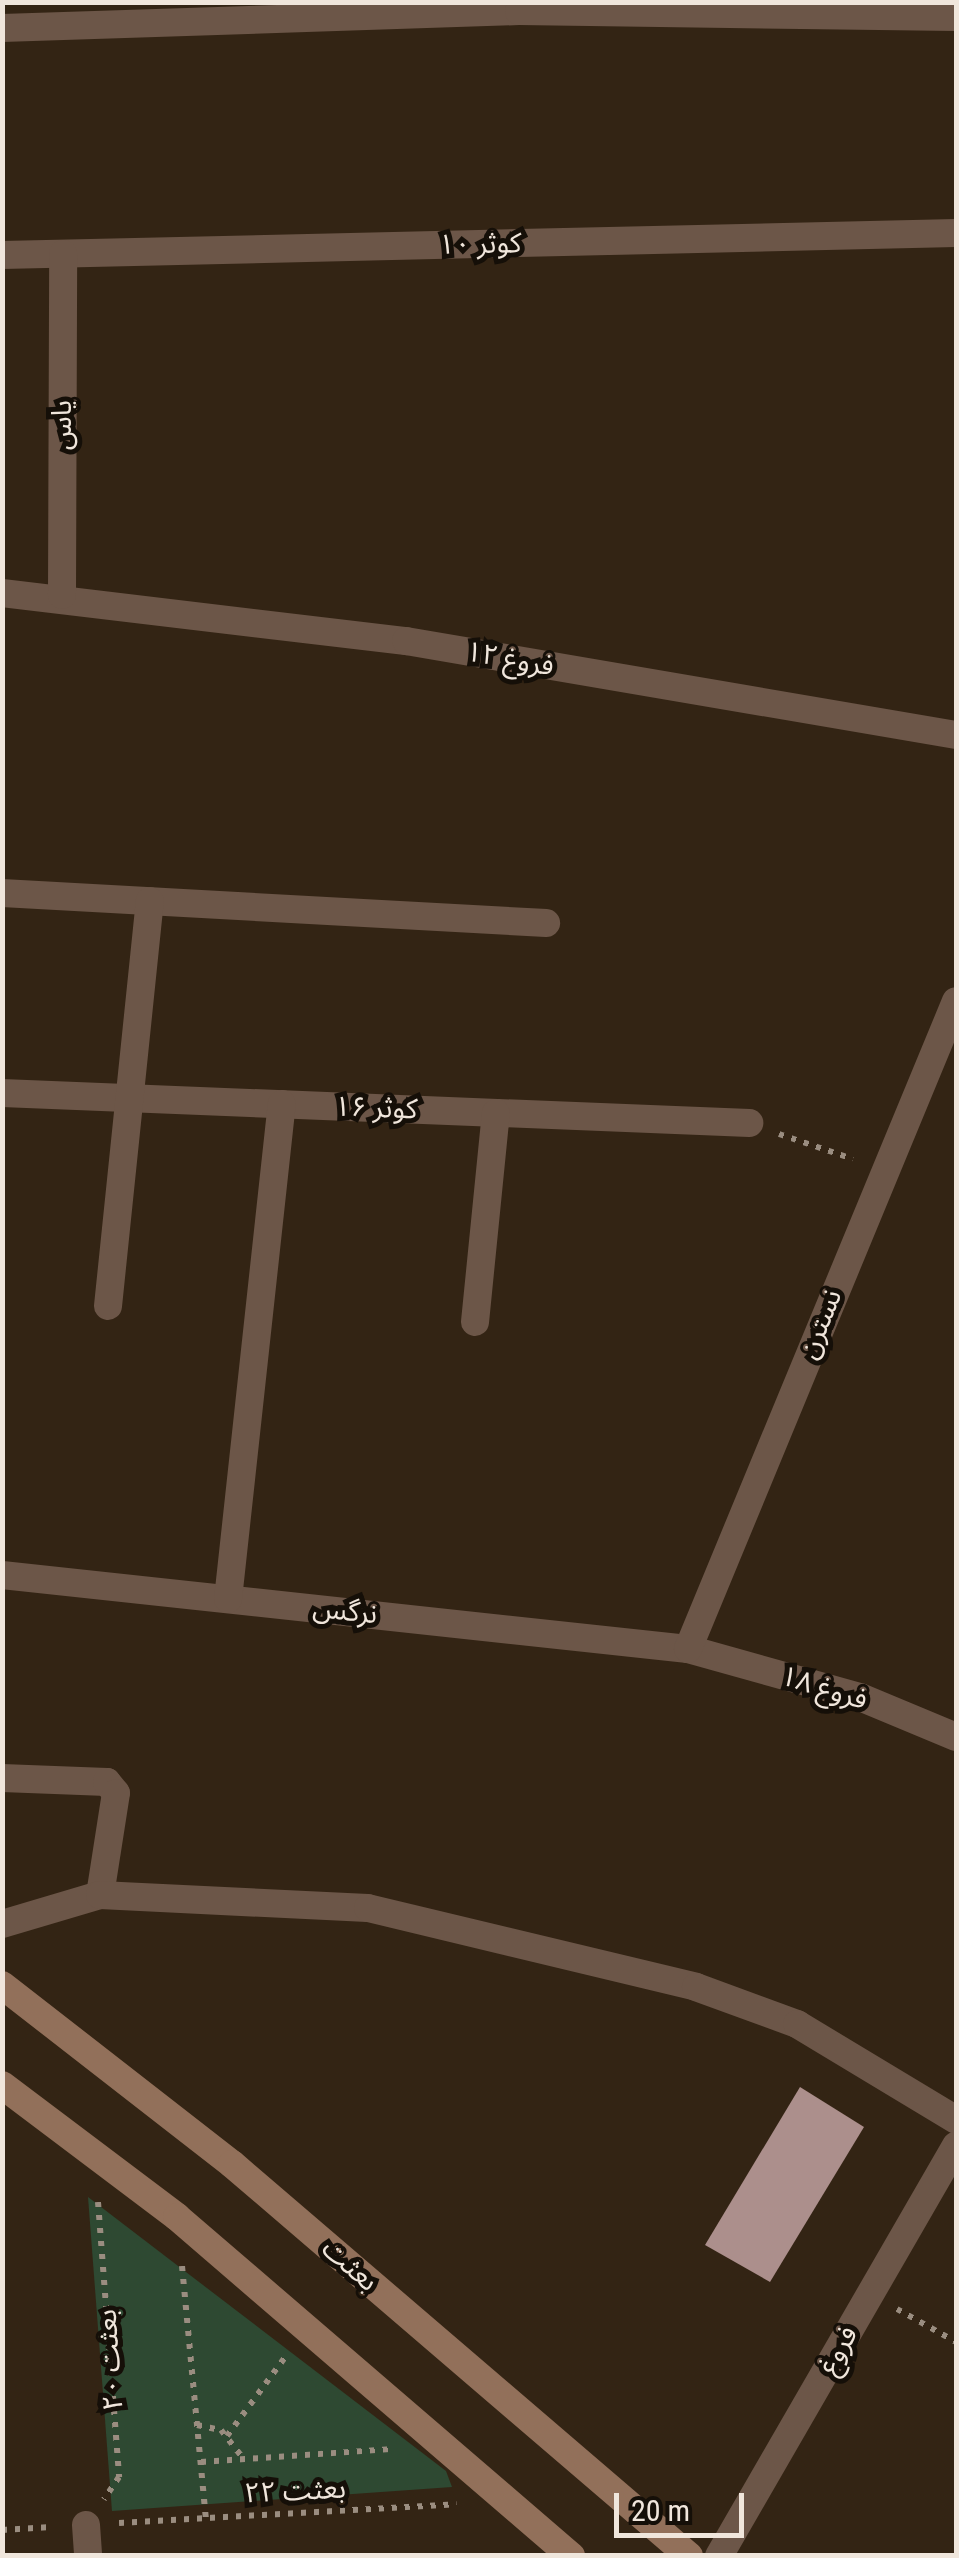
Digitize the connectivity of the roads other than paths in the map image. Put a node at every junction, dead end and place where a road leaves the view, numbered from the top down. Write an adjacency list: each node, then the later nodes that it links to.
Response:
1 (519, 7): 2 (street); 3 (street)
2 (956, 18)
3 (2, 28)
4 (956, 233): 5 (street, کوثر ۱۰)
5 (63, 254): 6 (street, کوثر ۱۰); 8 (street, یاس)
6 (2, 255)
7 (2, 593): 8 (street, فروغ ۱۲)
8 (62, 595): 9 (street, فروغ ۱۲)
9 (956, 735)
10 (2, 892): 11 (street)
11 (150, 900): 12 (street); 15 (street)
12 (546, 923)
13 (956, 1006): 23 (street, نسترن)
14 (2, 1093): 15 (street, کوثر ۱۶)
15 (126, 1098): 16 (street, کوثر ۱۶); 19 (street)
16 (282, 1104): 17 (street, کوثر ۱۶); 22 (street)
17 (496, 1113): 18 (street, کوثر ۱۶); 20 (street)
18 (748, 1123)
19 (108, 1306)
20 (475, 1322)
21 (2, 1574): 22 (street, نرگس)
22 (228, 1599): 23 (street, نرگس)
23 (688, 1648): 24 (street, فروغ ۱۸)
24 (956, 1737)
25 (2, 1778): 26 (street)
26 (100, 1895): 27 (street); 30 (street)
27 (2, 1924)
28 (2, 1985): 35 (main road, بعثت)
29 (2, 2085): 34 (main road)
30 (956, 2120)
31 (956, 2145): 36 (street, فروغ)
32 (86, 2525): 33 (street)
33 (88, 2556)
34 (571, 2556)
35 (689, 2556)
36 (718, 2556)

